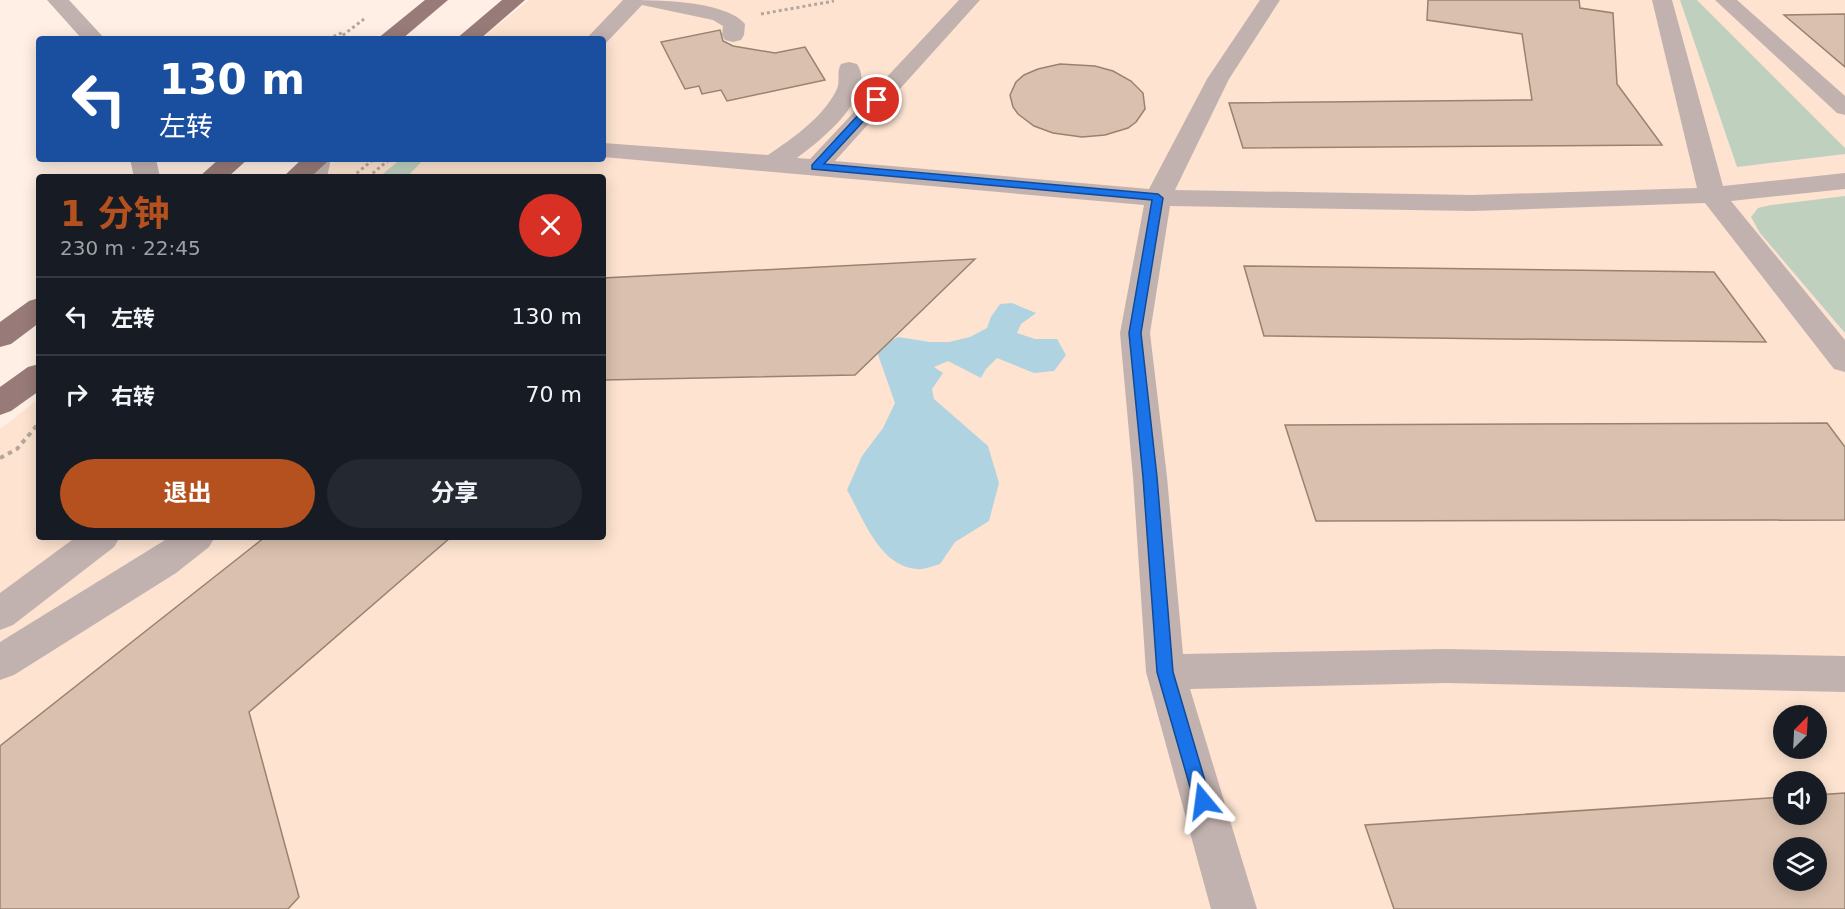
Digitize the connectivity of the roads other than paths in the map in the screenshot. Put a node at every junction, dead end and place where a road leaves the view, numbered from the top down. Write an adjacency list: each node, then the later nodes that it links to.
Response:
1 (57, 0): 11 (street)
2 (438, 0): 12 (main road)
3 (515, 0): 13 (main road)
4 (635, 0): 14 (street)
5 (649, 0): 10 (street)
6 (970, 0): 21 (street)
7 (1270, 0): 26 (street)
8 (1662, 0): 25 (street)
9 (1725, 0): 16 (street)
10 (733, 30)
11 (91, 36)
12 (392, 36)
13 (471, 36)
14 (600, 36)
15 (849, 69): 20 (street)
16 (1845, 108)
17 (606, 150): 20 (street)
18 (231, 162): 22 (main road)
19 (314, 162): 23 (main road)
20 (773, 163): 21 (street)
21 (816, 167): 26 (street)
22 (216, 174)
23 (300, 174)
24 (1845, 181): 25 (street)
25 (1712, 195): 26 (street); 29 (street)
26 (1158, 198): 36 (street)
27 (36, 310): 28 (main road)
28 (0, 337)
29 (1845, 361)
30 (36, 377): 31 (main road)
31 (0, 403)
32 (98, 540): 34 (street)
33 (193, 540): 35 (street)
34 (0, 614)
35 (0, 663)
36 (1165, 672): 37 (street); 38 (street)
37 (1845, 674)
38 (1234, 909)

